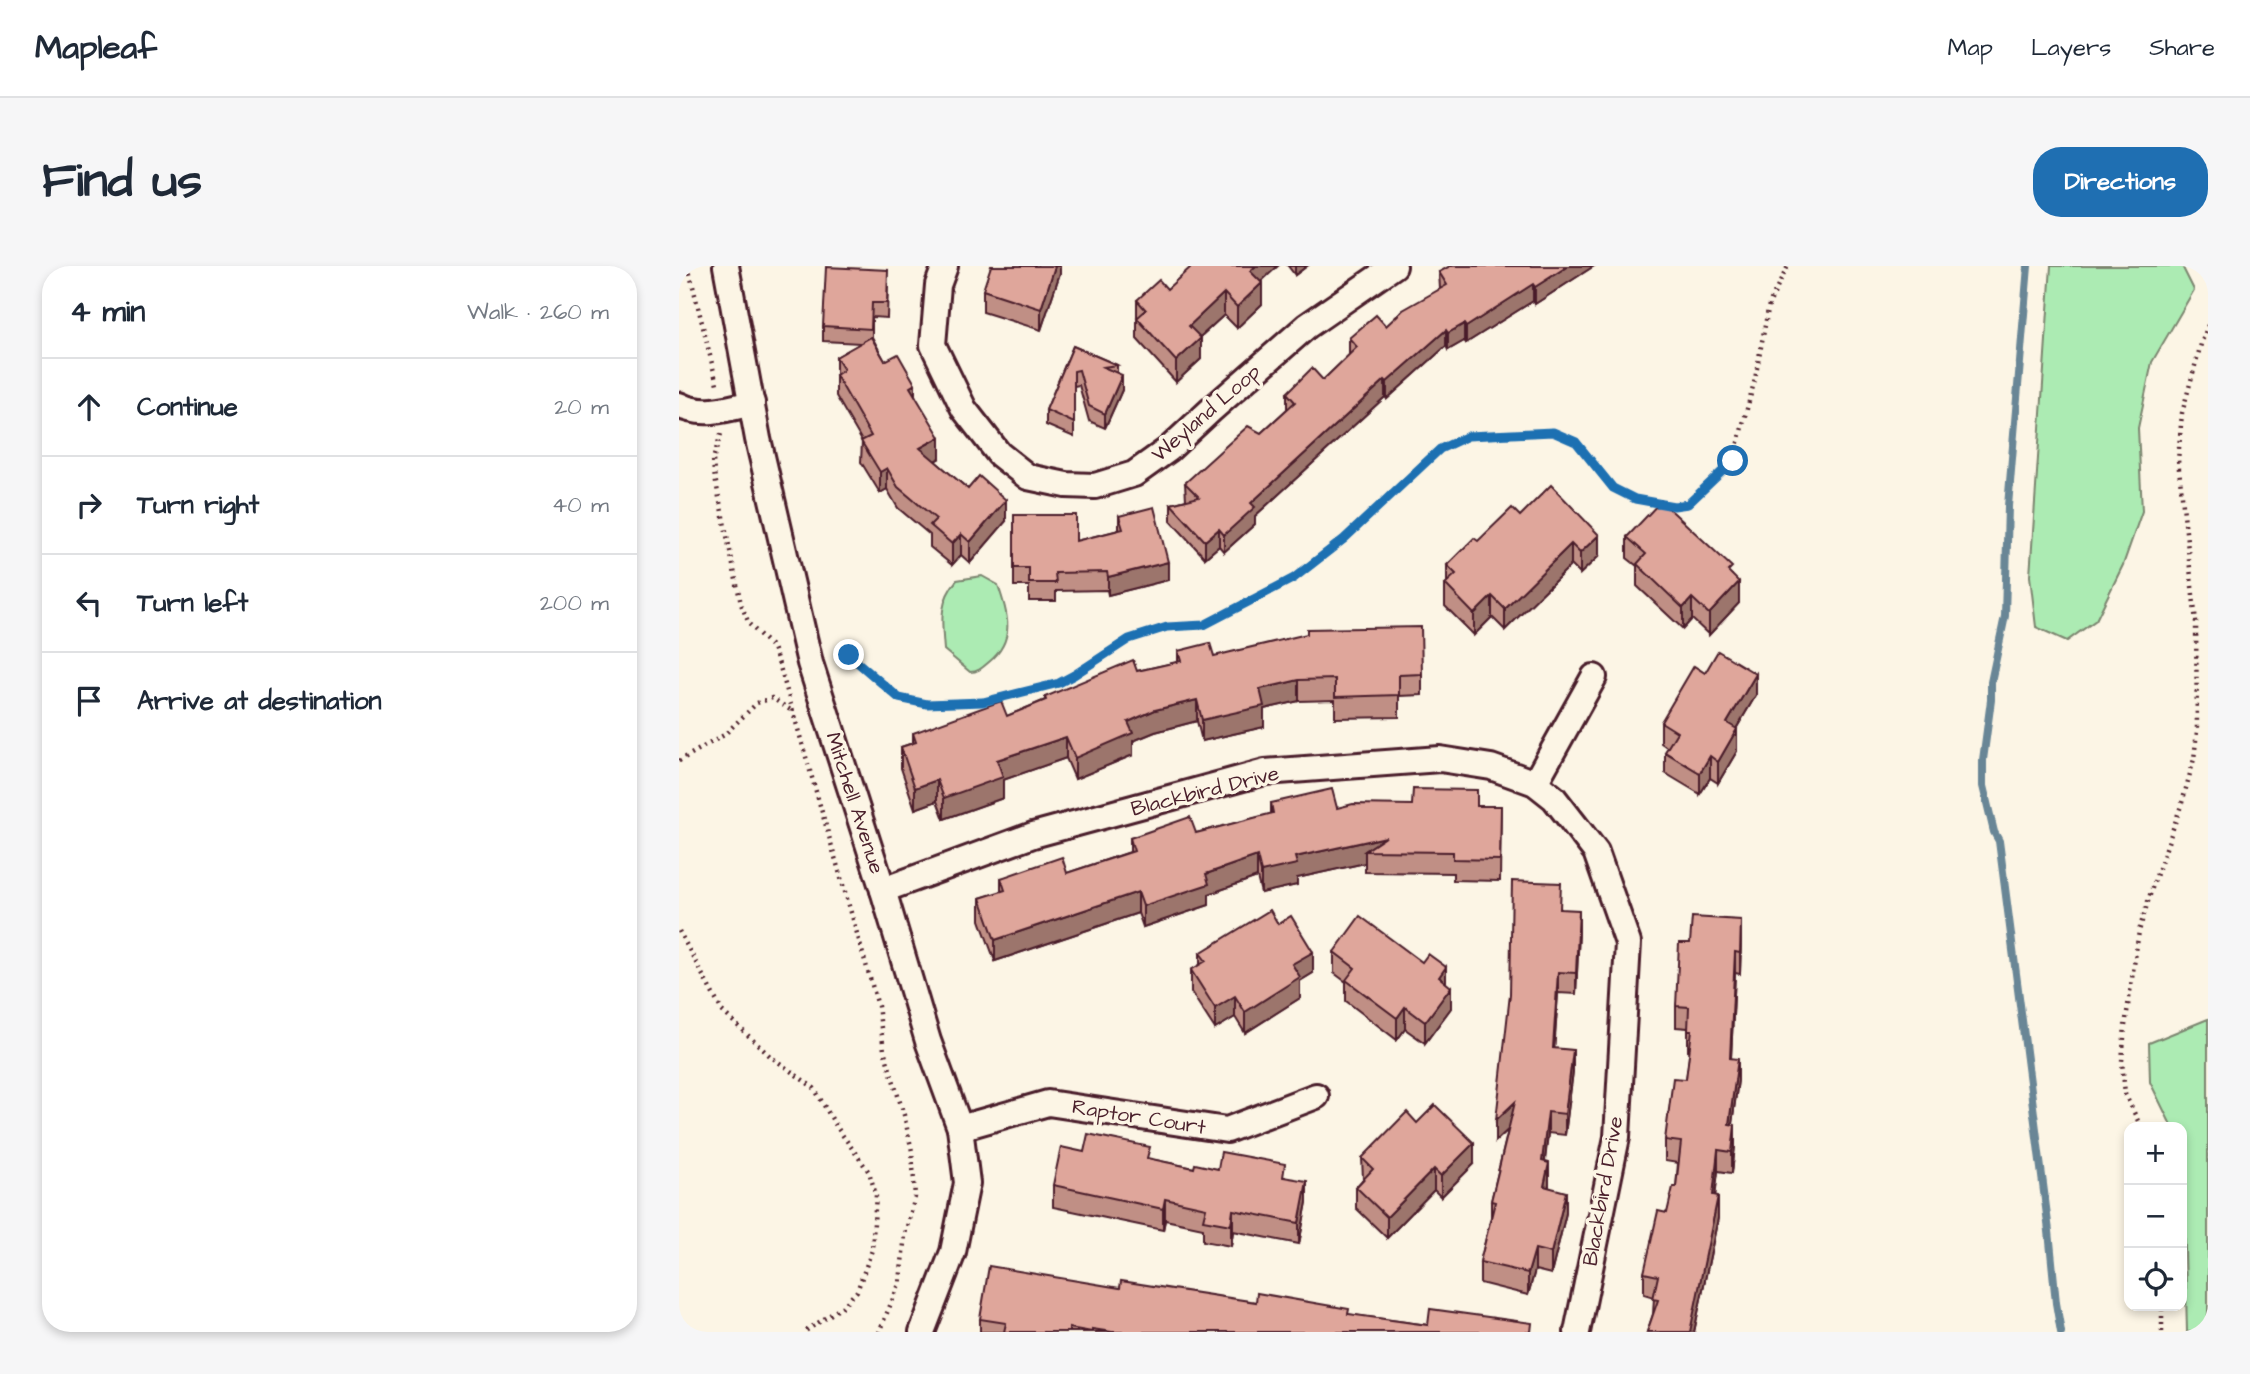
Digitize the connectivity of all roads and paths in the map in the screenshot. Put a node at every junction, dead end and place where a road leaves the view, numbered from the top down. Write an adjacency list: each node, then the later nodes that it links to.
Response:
1 (688, 266): 9 (path)
2 (726, 266): 7 (street, Mitchell Avenue)
3 (945, 266): 4 (street, Weyland Loop)
4 (1394, 266)
5 (1788, 266): 10 (path)
6 (2208, 325): 18 (path)
7 (752, 403): 9 (street); 15 (street, Mitchell Avenue)
8 (679, 405): 9 (street)
9 (724, 410): 12 (path)
10 (836, 654)
11 (1594, 677): 14 (street)
12 (793, 712): 13 (path); 22 (path)
13 (679, 761)
14 (1535, 783): 15 (street, Blackbird Drive); 24 (street, Blackbird Drive)
15 (883, 890): 19 (street, Mitchell Avenue)
16 (679, 931): 21 (path)
17 (1316, 1096): 19 (street, Raptor Court)
18 (2139, 1122)
19 (960, 1128): 23 (street, Mitchell Avenue)
20 (2162, 1311): 25 (path)
21 (804, 1332)
22 (879, 1332)
23 (922, 1332)
24 (1577, 1332)
25 (2162, 1332)

